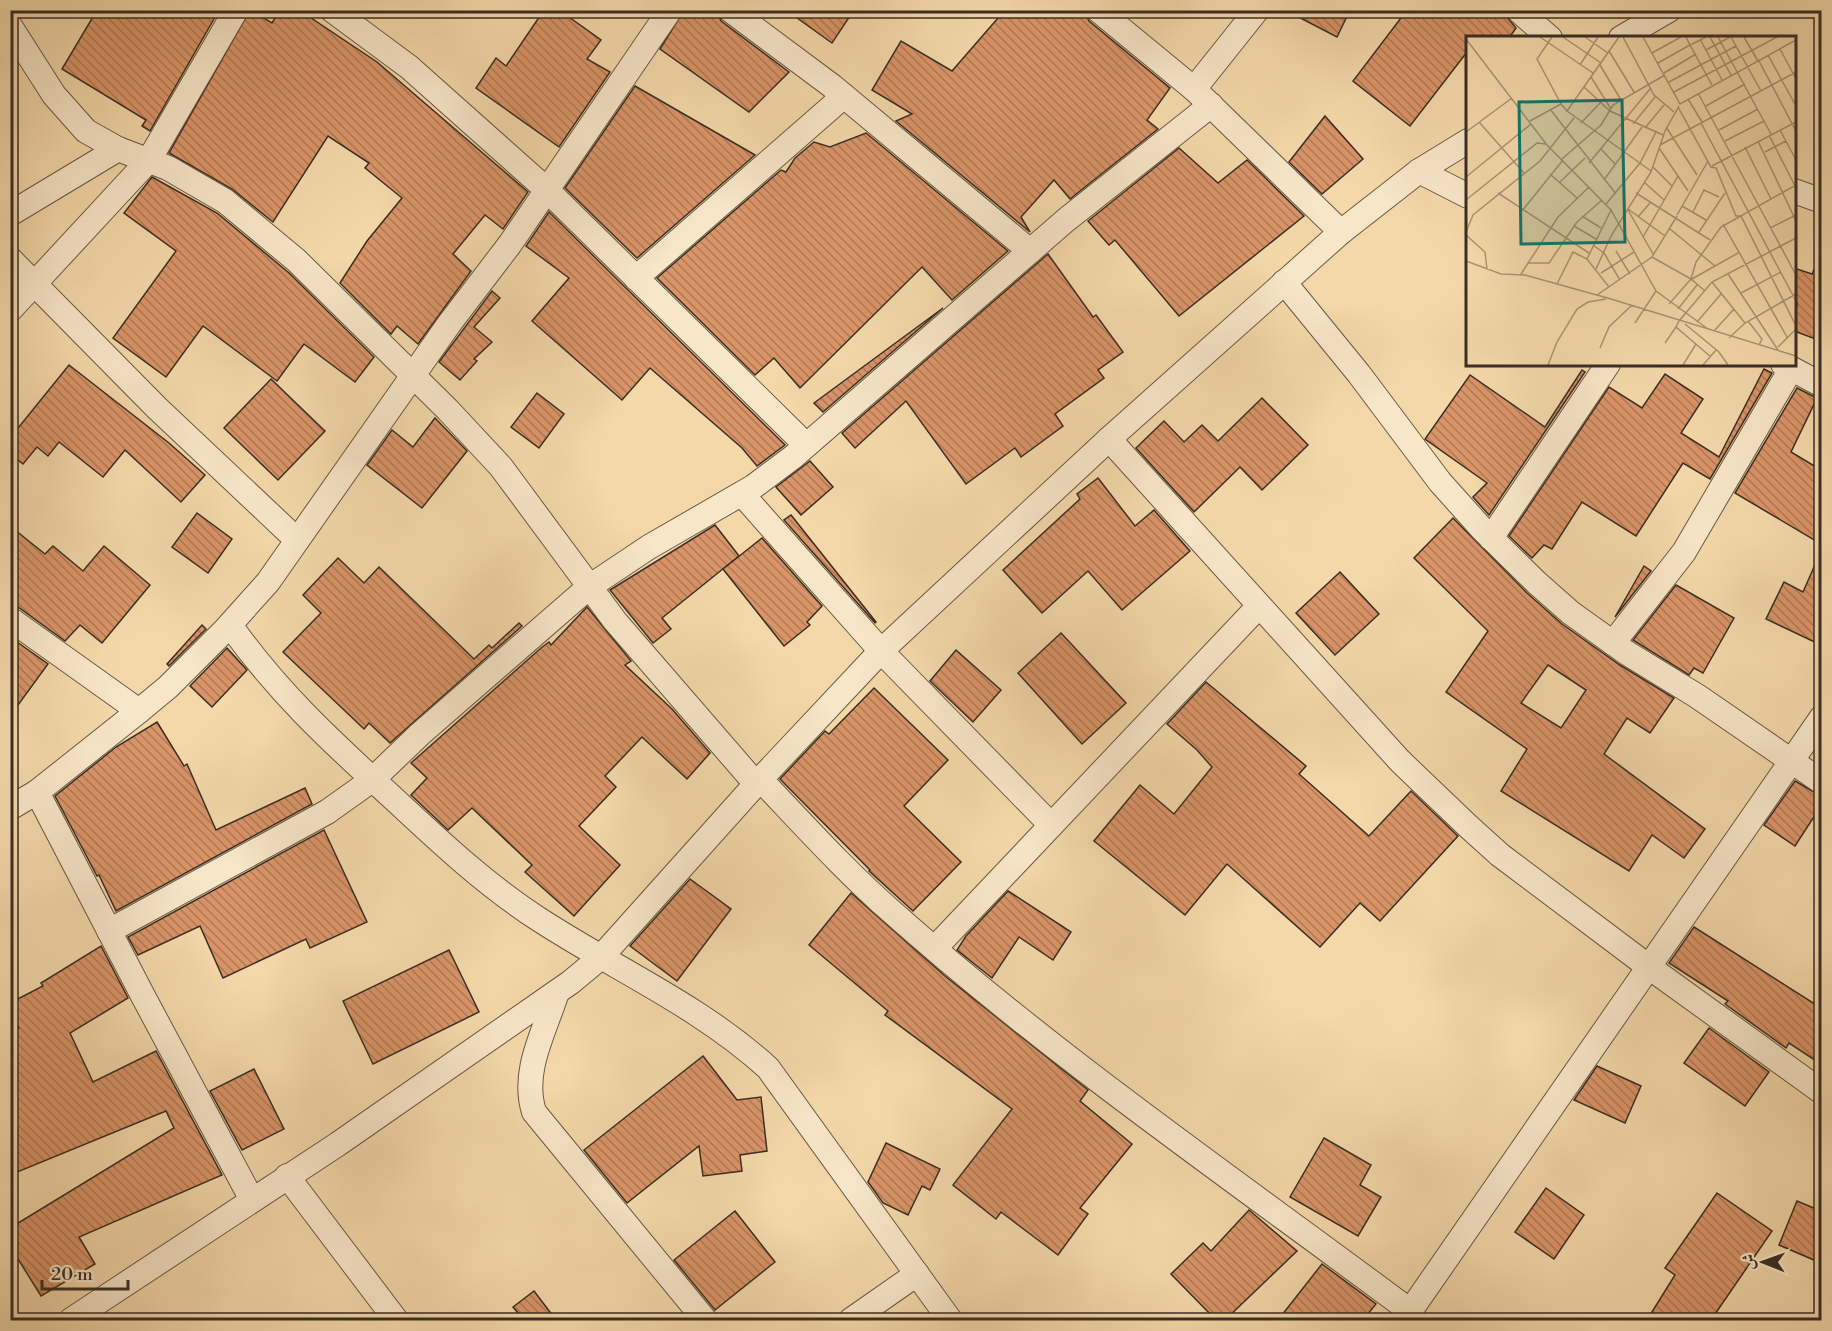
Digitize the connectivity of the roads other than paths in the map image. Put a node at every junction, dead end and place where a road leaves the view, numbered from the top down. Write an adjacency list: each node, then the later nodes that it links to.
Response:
1 (236, 10): 16 (street)
2 (332, 10): 18 (street)
3 (670, 10): 18 (street)
4 (730, 10): 12 (street)
5 (1098, 10): 13 (street)
6 (1257, 10): 13 (street)
7 (1518, 10): 10 (street)
8 (1669, 10): 11 (street)
9 (10, 26): 15 (street)
10 (1548, 36)
11 (1625, 36)
12 (844, 96): 24 (street); 26 (street)
13 (1202, 97): 23 (street); 24 (street)
14 (1466, 142): 17 (street)
15 (118, 149): 16 (street); 22 (street)
16 (149, 160): 28 (street); 32 (street)
17 (1419, 171): 20 (street); 23 (street)
18 (547, 190): 26 (street); 32 (street)
19 (1796, 192): 21 (street)
20 (1466, 195)
21 (1821, 201)
22 (10, 214)
23 (1341, 232): 27 (street)
24 (1030, 251): 35 (street)
25 (10, 259): 28 (street)
26 (636, 278): 35 (street)
27 (1284, 282): 34 (street); 37 (street)
28 (35, 286): 29 (street); 38 (street)
29 (10, 310)
30 (1607, 366): 37 (street)
31 (1787, 367): 33 (street); 43 (street)
32 (413, 376): 38 (street); 39 (street)
33 (1821, 385)
34 (1109, 439): 40 (street); 44 (street)
35 (806, 445): 36 (street)
36 (742, 494): 39 (street); 44 (street)
37 (1491, 538): 43 (street)
38 (297, 540): 42 (street)
39 (589, 587): 48 (street); 49 (street)
40 (1259, 606): 53 (street); 57 (street)
41 (10, 619): 45 (street)
42 (230, 625): 45 (street); 48 (street)
43 (1613, 643): 47 (street)
44 (881, 651): 49 (street); 53 (street)
45 (139, 711): 51 (street)
46 (1821, 717): 47 (street)
47 (1791, 761): 50 (street); 57 (street)
48 (372, 780): 54 (street); 56 (street)
49 (758, 782): 55 (street); 56 (street)
50 (1821, 782)
51 (37, 792): 52 (street); 54 (street)
52 (10, 808)
53 (1051, 825): 55 (street)
54 (109, 931): 61 (street)
55 (935, 948): 63 (street)
56 (601, 957): 58 (street); 62 (street)
57 (1649, 967): 59 (street); 63 (street)
58 (557, 992): 60 (street); 66 (street)
59 (1821, 1092)
60 (287, 1176): 61 (street); 65 (street)
61 (252, 1200): 64 (street)
62 (917, 1274): 67 (street); 68 (street)
63 (1407, 1316)
64 (71, 1320)
65 (396, 1320)
66 (705, 1320)
67 (851, 1320)
68 (950, 1320)

